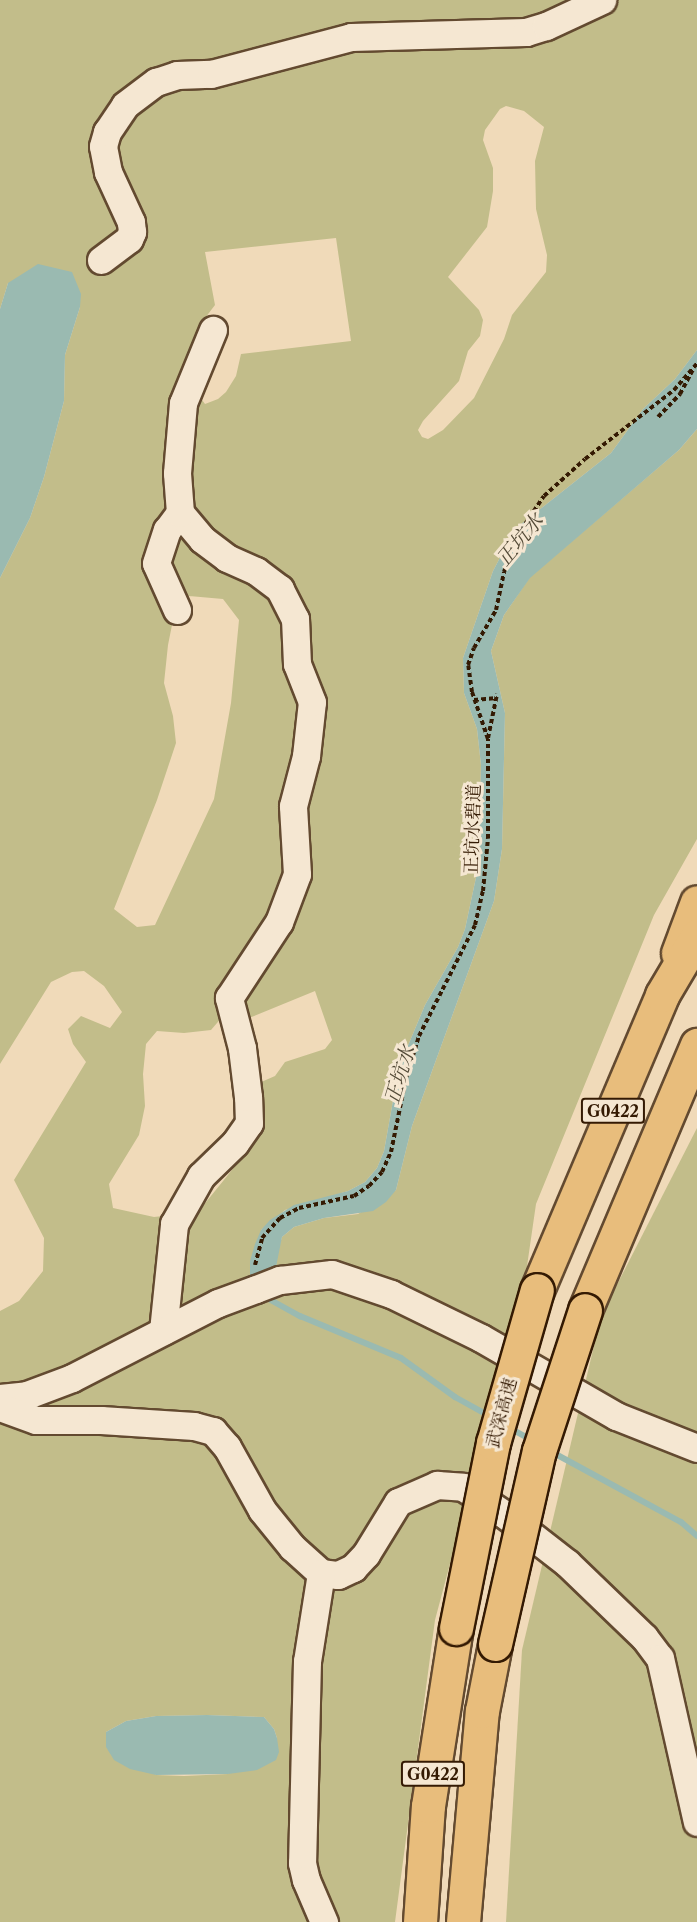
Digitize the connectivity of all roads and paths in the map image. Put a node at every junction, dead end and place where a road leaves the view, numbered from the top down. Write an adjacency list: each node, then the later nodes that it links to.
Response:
1 (602, 0): 2 (street)
2 (101, 260)
3 (213, 330): 6 (street)
4 (696, 366): 5 (path); 8 (path, 正坑水碧道)
5 (658, 417)
6 (180, 513): 7 (street); 15 (street)
7 (177, 610)
8 (474, 700): 9 (path, 正坑水碧道); 9 (path)
9 (488, 739): 14 (path, 正坑水碧道)
10 (697, 902): 12 (highway)
11 (697, 936): 12 (highway, 武深高速 / G0422)
12 (662, 995): 23 (highway, 武深高速 / G0422, bridge)
13 (697, 1045): 21 (highway, G0422, bridge)
14 (262, 1287): 15 (street); 18 (street)
15 (163, 1331): 16 (street)
16 (0, 1398)
17 (0, 1407): 19 (street)
18 (697, 1448)
19 (321, 1573): 20 (street); 22 (street)
20 (697, 1822)
21 (465, 1890): 24 (highway, G0422); 25 (highway)
22 (324, 1922)
23 (420, 1922)
24 (464, 1922)
25 (468, 1922)

